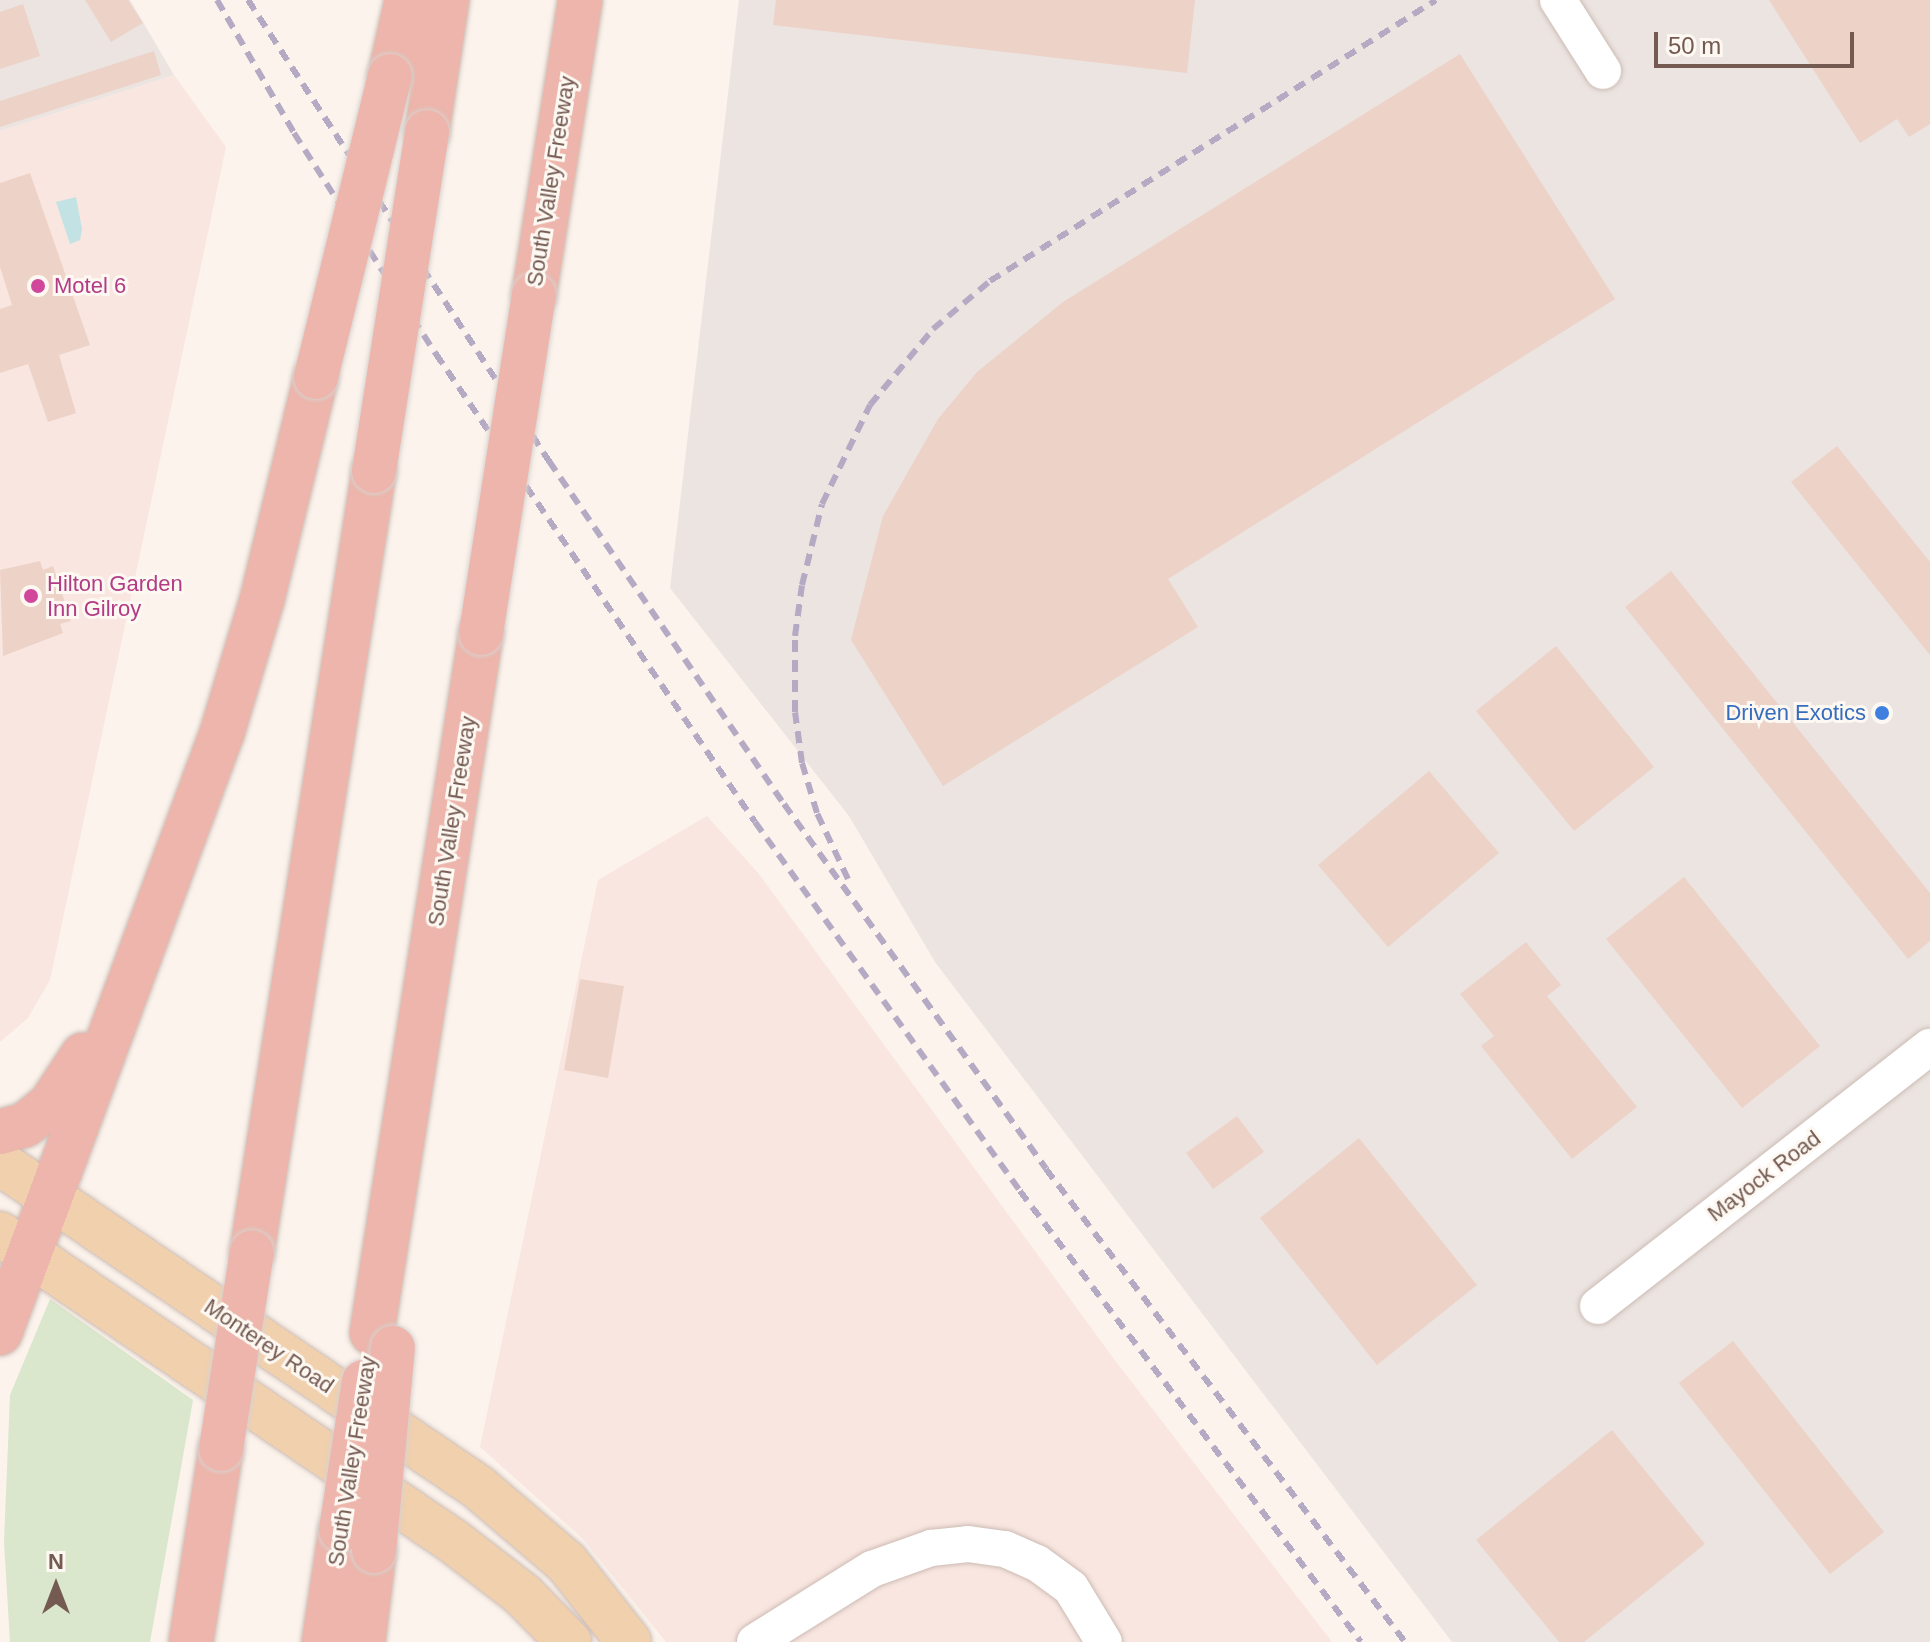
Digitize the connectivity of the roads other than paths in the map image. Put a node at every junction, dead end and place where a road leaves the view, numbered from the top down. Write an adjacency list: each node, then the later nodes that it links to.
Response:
1 (407, 0): 6 (highway, bridge)
2 (447, 0): 16 (highway, bridge)
3 (580, 0): 14 (highway, South Valley Freeway, bridge)
4 (1558, 0): 5 (street)
5 (1603, 71)
6 (222, 733): 8 (highway); 10 (highway)
7 (1930, 1047): 12 (street, Mayock Road)
8 (0, 1132)
9 (0, 1163): 10 (main road, Monterey Road)
10 (49, 1197): 11 (highway); 15 (main road, Monterey Road)
11 (14, 1244): 13 (highway); 19 (main road)
12 (1598, 1306)
13 (0, 1333)
14 (357, 1541): 17 (highway, South Valley Freeway); 18 (highway)
15 (631, 1638)
16 (191, 1642)
17 (324, 1642)
18 (363, 1642)
19 (569, 1642)
20 (755, 1642): 21 (street)
21 (1104, 1642)

